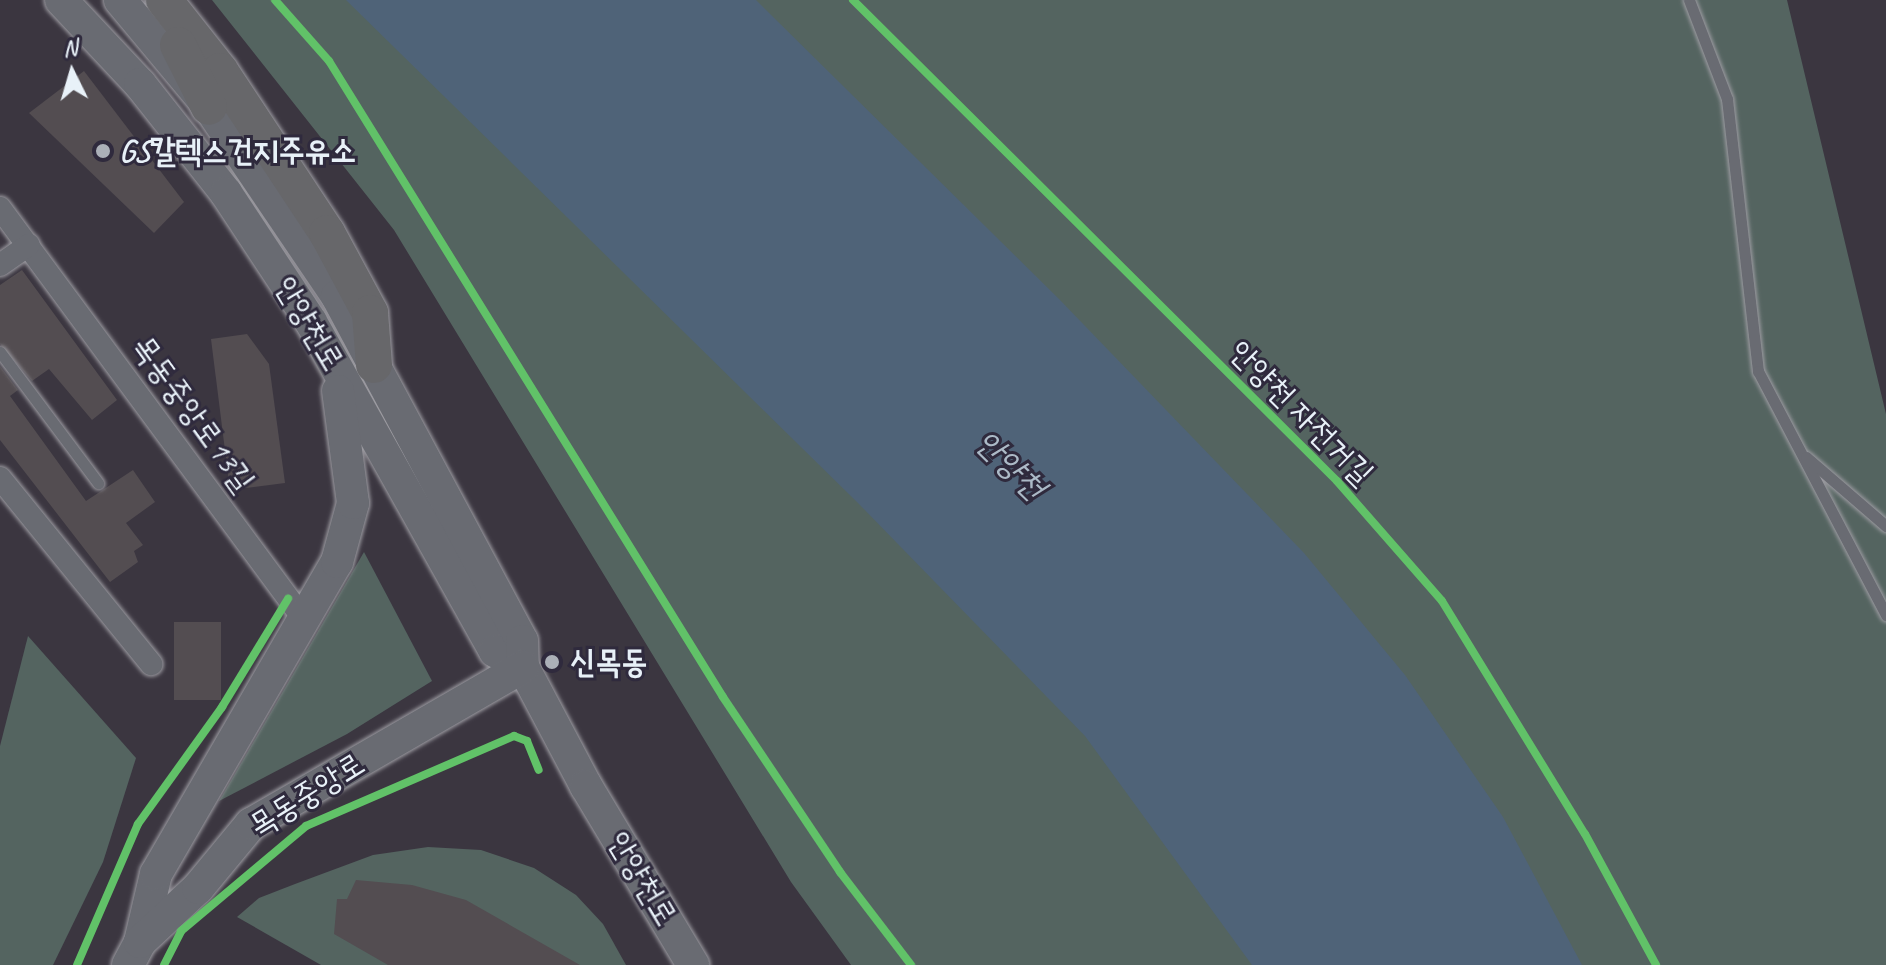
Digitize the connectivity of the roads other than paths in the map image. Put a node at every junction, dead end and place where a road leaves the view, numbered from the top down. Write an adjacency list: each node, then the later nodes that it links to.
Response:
1 (61, 0): 11 (main road, 안양천로)
2 (120, 0): 6 (main road, 안양천로)
3 (145, 0): 6 (main road)
4 (164, 0): 12 (main road)
5 (1689, 0): 13 (lane)
6 (209, 107): 12 (main road, 안양천로)
7 (0, 208): 8 (street, 목동중앙로13길)
8 (29, 245): 9 (street); 18 (street, 목동중앙로13길)
9 (0, 265)
10 (0, 352): 15 (lane)
11 (330, 357): 18 (main road); 20 (main road, 안양천로)
12 (374, 365): 20 (main road, 안양천로)
13 (1802, 455): 16 (lane); 17 (lane)
14 (0, 478): 19 (street)
15 (98, 483)
16 (1886, 526)
17 (1886, 615)
18 (305, 621): 21 (main road)
19 (151, 664)
20 (523, 667): 21 (main road, 목동중앙로); 22 (main road, 안양천로)
21 (134, 954)
22 (693, 965)

